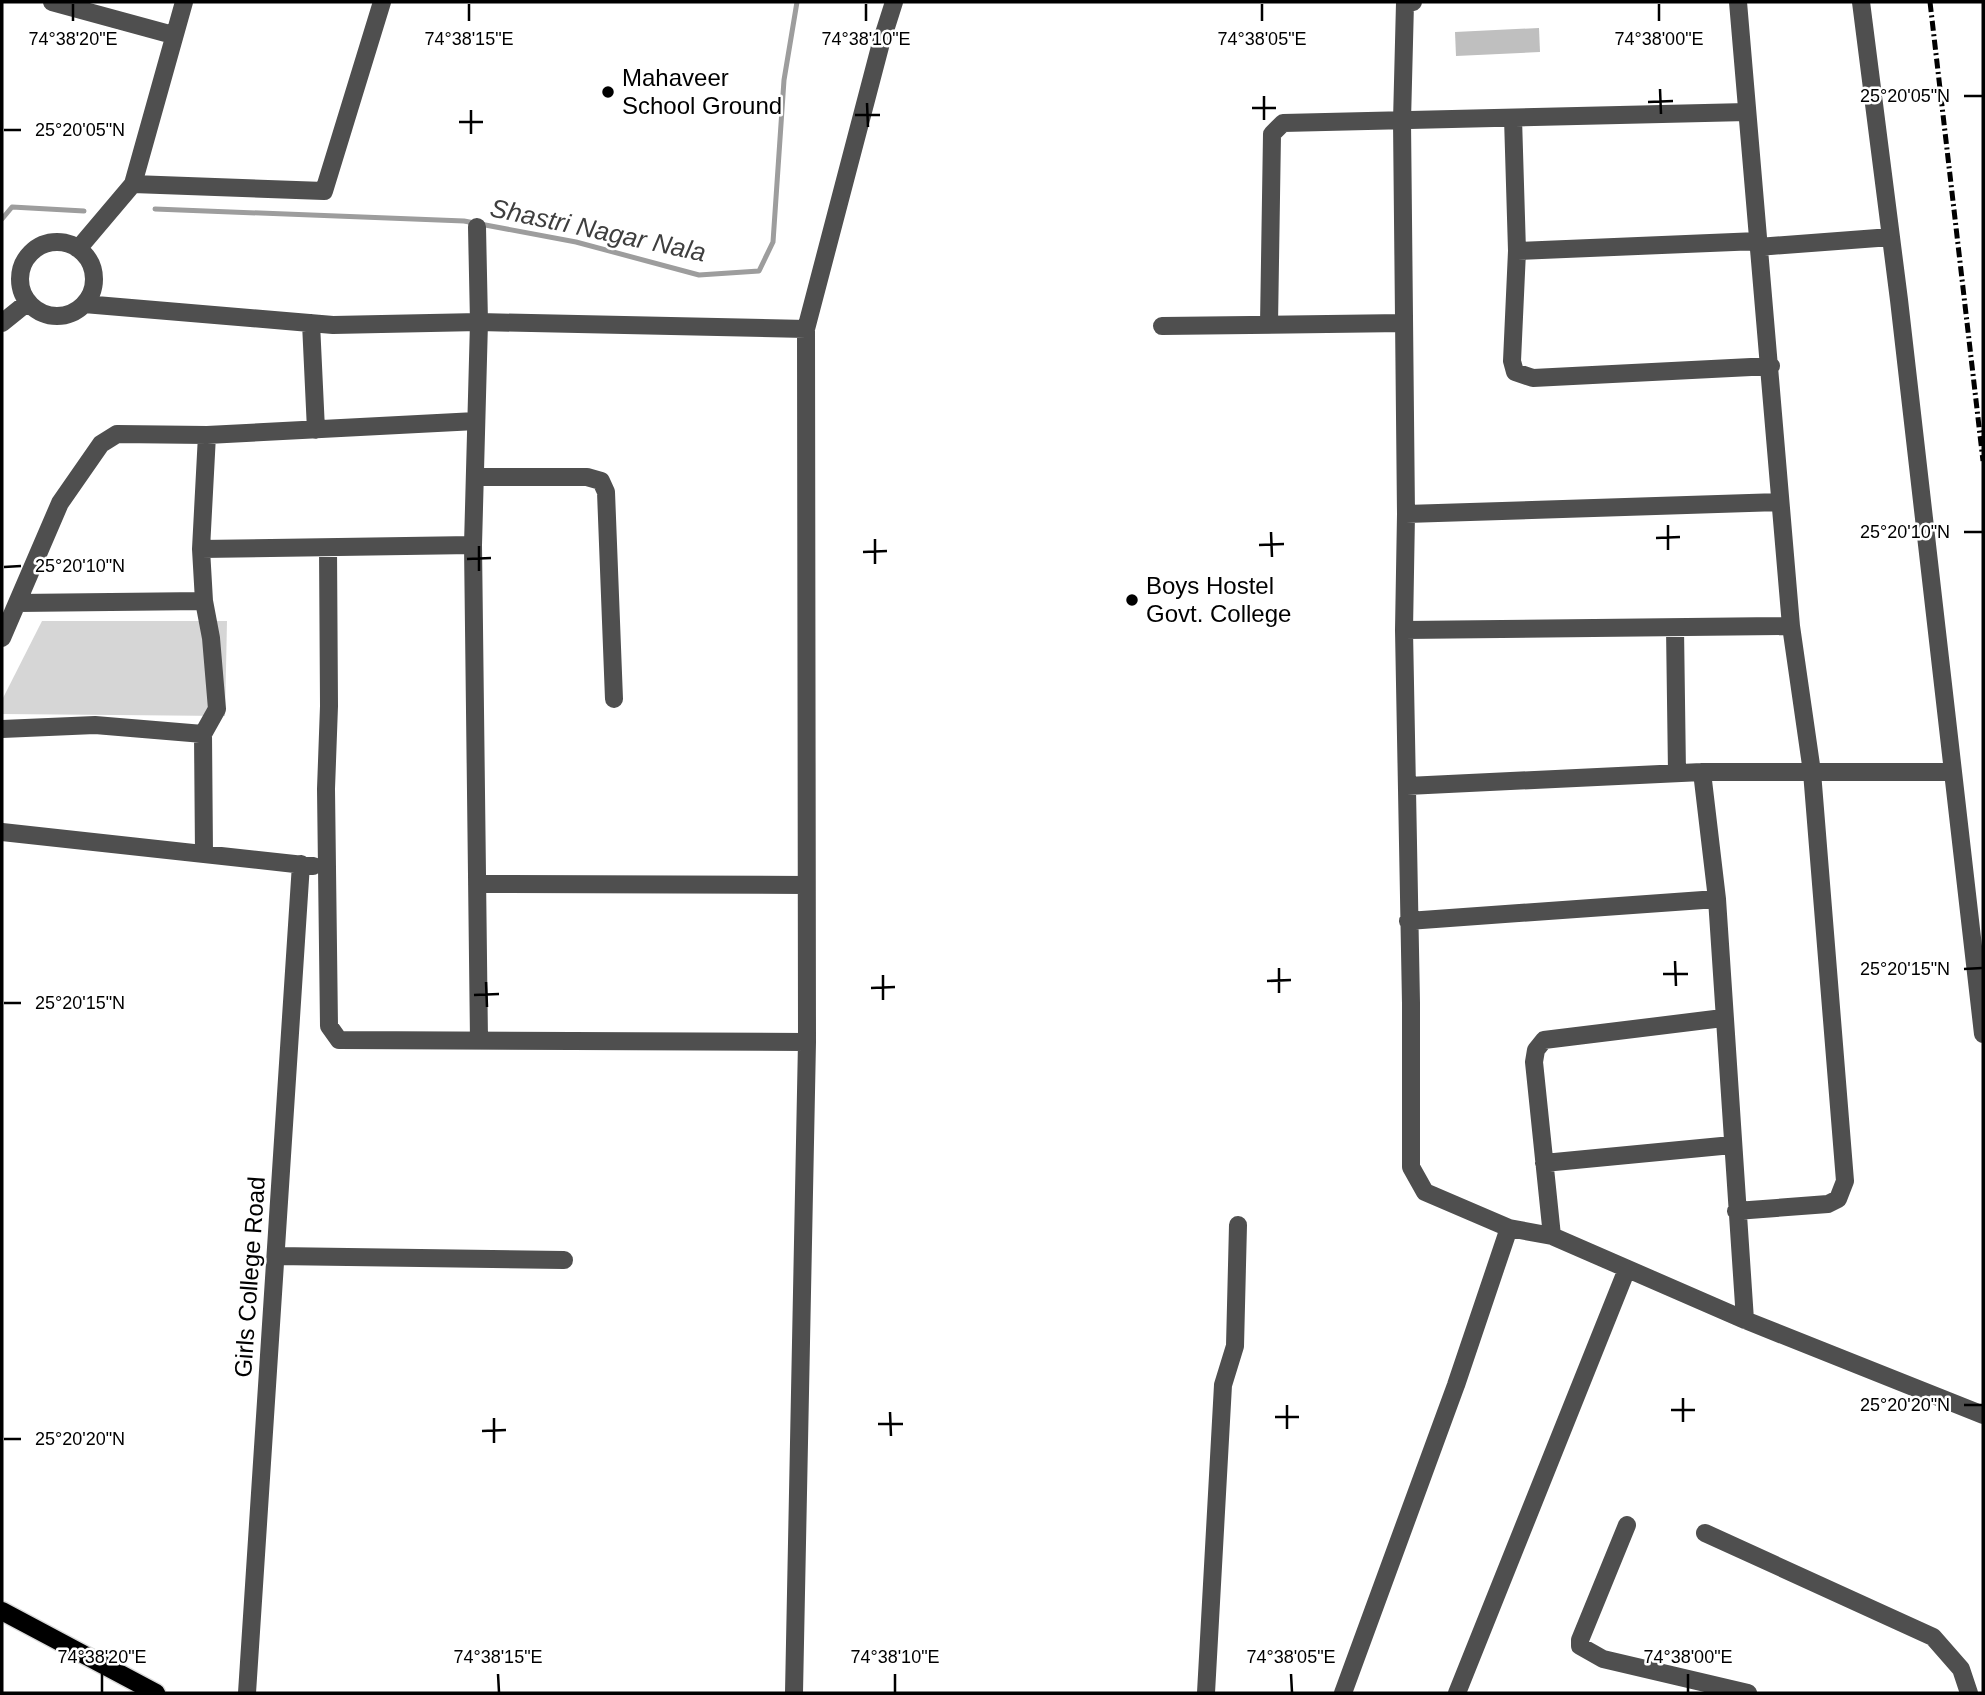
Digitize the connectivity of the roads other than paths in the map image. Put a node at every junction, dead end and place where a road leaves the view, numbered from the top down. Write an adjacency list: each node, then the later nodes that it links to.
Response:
1 (52, 2): 8 (street)
2 (184, 2): 8 (street)
3 (382, 2): 12 (street)
4 (894, 2): 26 (street)
5 (1407, 2): 11 (street)
6 (1738, 2): 9 (street)
7 (1861, 2): 14 (street)
8 (173, 36): 12 (street)
9 (1747, 112): 10 (street); 15 (street)
10 (1513, 118): 11 (street); 17 (street)
11 (1402, 121): 23 (street); 24 (street)
12 (133, 184): 16 (street)
13 (477, 227): 20 (street)
14 (1891, 237): 15 (street); 48 (street)
15 (1758, 244): 17 (street); 27 (street)
16 (78, 248): 18 (street); 19 (street)
17 (1517, 251): 27 (street)
18 (28, 302): 19 (street); 21 (street)
19 (84, 304): 22 (street)
20 (479, 322): 22 (street); 26 (street); 28 (street)
21 (2, 323)
22 (311, 323): 29 (street)
23 (1404, 323): 24 (street); 33 (street)
24 (1269, 325): 25 (street)
25 (1162, 326)
26 (806, 328): 56 (street)
27 (1771, 366): 32 (street)
28 (476, 421): 29 (street); 31 (street)
29 (316, 430): 30 (street)
30 (206, 435): 36 (street); 38 (street)
31 (475, 477): 34 (street); 43 (street)
32 (1780, 502): 33 (street); 39 (street)
33 (1406, 514): 41 (street)
34 (473, 545): 35 (street); 55 (street)
35 (328, 548): 36 (street); 54 (street)
36 (201, 549): 37 (street)
37 (204, 601): 38 (street); 45 (street)
38 (17, 603): 42 (street)
39 (1791, 626): 40 (street); 47 (street)
40 (1675, 628): 41 (street); 49 (street)
41 (1404, 630): 50 (street)
42 (2, 638)
43 (614, 699)
44 (2, 729): 45 (street)
45 (203, 734): 52 (street)
46 (1702, 772): 47 (street); 49 (street); 57 (street)
47 (1812, 772): 48 (street); 65 (street)
48 (1953, 772): 60 (street)
49 (1677, 773): 50 (street)
50 (1407, 786): 58 (street)
51 (2, 832): 52 (street)
52 (204, 854): 53 (street)
53 (300, 864): 54 (street); 69 (street, Girls College Road)
54 (327, 867): 61 (street)
55 (477, 884): 56 (street); 61 (street)
56 (807, 885): 62 (street)
57 (1717, 899): 58 (street); 59 (street)
58 (1408, 921): 67 (street)
59 (1723, 1018): 63 (street); 64 (street)
60 (1983, 1034)
61 (479, 1041): 62 (street)
62 (807, 1042): 79 (street)
63 (1732, 1145): 64 (street); 65 (street)
64 (1544, 1163): 68 (street)
65 (1736, 1212): 72 (street)
66 (1238, 1224): 80 (street)
67 (1509, 1228): 68 (street); 81 (street)
68 (1552, 1236): 71 (street)
69 (276, 1256): 70 (street); 78 (street, Girls College Road)
70 (564, 1261)
71 (1627, 1269): 72 (street); 82 (street)
72 (1745, 1320): 73 (street)
73 (1983, 1415)
74 (1627, 1525): 83 (street)
75 (1705, 1533): 84 (street)
76 (2, 1611): 77 (main road)
77 (156, 1693)
78 (247, 1693)
79 (794, 1693)
80 (1206, 1693)
81 (1343, 1693)
82 (1457, 1693)
83 (1748, 1693)
84 (1969, 1693)

